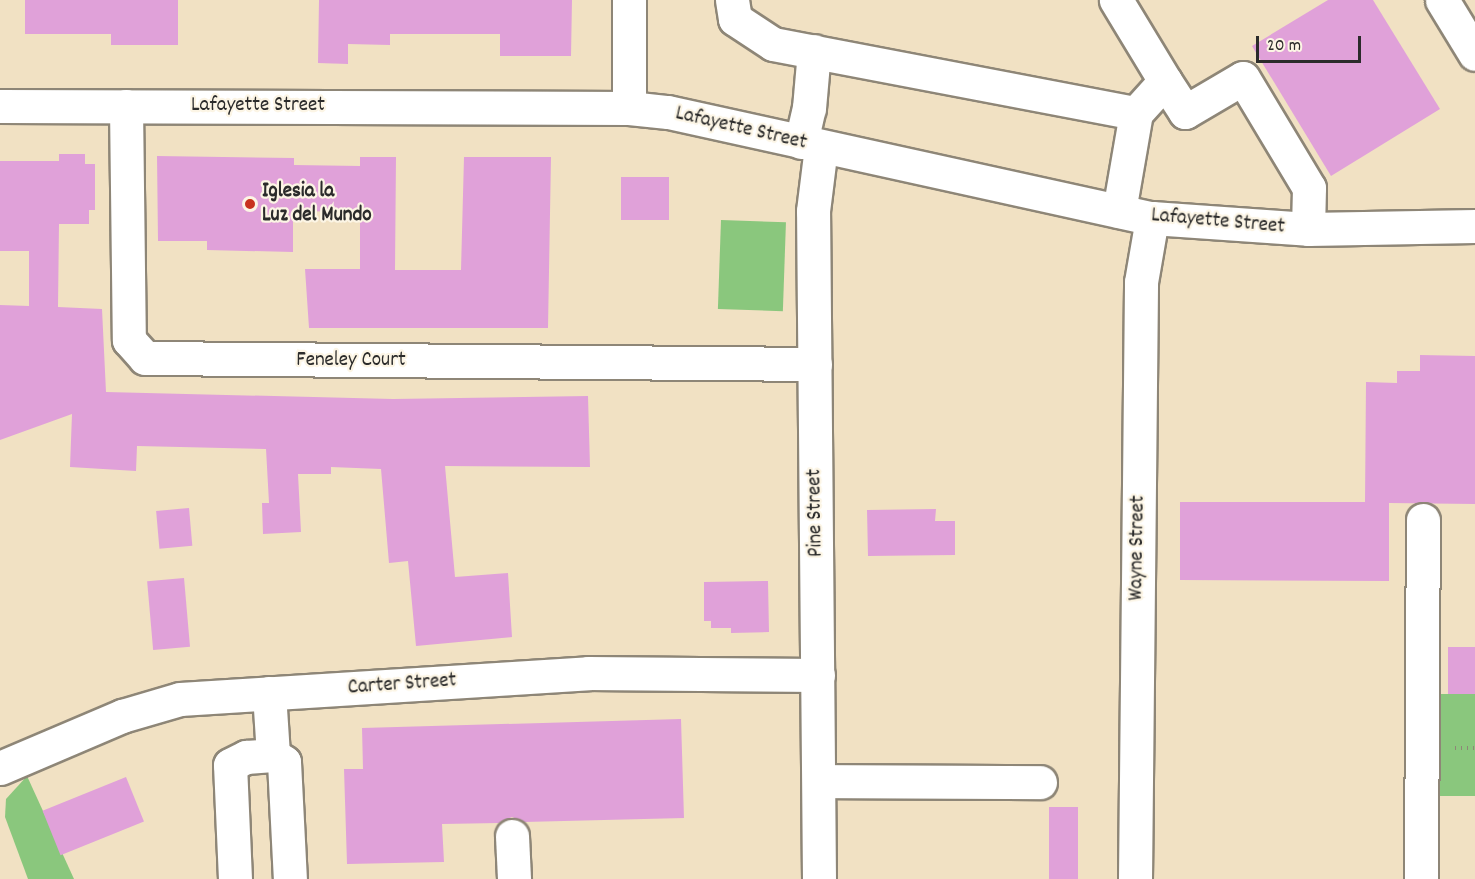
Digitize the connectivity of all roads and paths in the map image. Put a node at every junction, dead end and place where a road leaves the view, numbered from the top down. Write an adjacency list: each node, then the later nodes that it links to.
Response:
1 (629, 0): 10 (street)
2 (732, 0): 5 (street)
3 (1116, 0): 7 (street)
4 (1442, 0): 6 (street)
5 (814, 51): 11 (street); 12 (street, Pine Street)
6 (1475, 54)
7 (1165, 81): 11 (street); 16 (street)
8 (0, 106): 9 (street, Lafayette Street)
9 (126, 106): 10 (street, Lafayette Street); 17 (street, Feneley Court)
10 (629, 108): 12 (street, Lafayette Street)
11 (1136, 113): 13 (street)
12 (811, 145): 13 (street, Lafayette Street); 17 (street, Pine Street)
13 (1119, 211): 14 (street, Lafayette Street)
14 (1152, 218): 16 (street, Lafayette Street); 30 (street, Wayne Street)
15 (1475, 226): 16 (street, Lafayette Street)
16 (1308, 229)
17 (815, 364): 19 (street, Pine Street)
18 (1423, 520): 31 (street)
19 (818, 675): 20 (street, Carter Street); 23 (street, Pine Street)
20 (269, 693): 21 (street); 22 (street, Carter Street)
21 (273, 755): 26 (street); 27 (street)
22 (0, 768)
23 (819, 781): 24 (street); 29 (street, Pine Street)
24 (1040, 782)
25 (512, 836): 28 (street)
26 (235, 879)
27 (290, 879)
28 (514, 879)
29 (819, 879)
30 (1135, 879)
31 (1421, 879)

